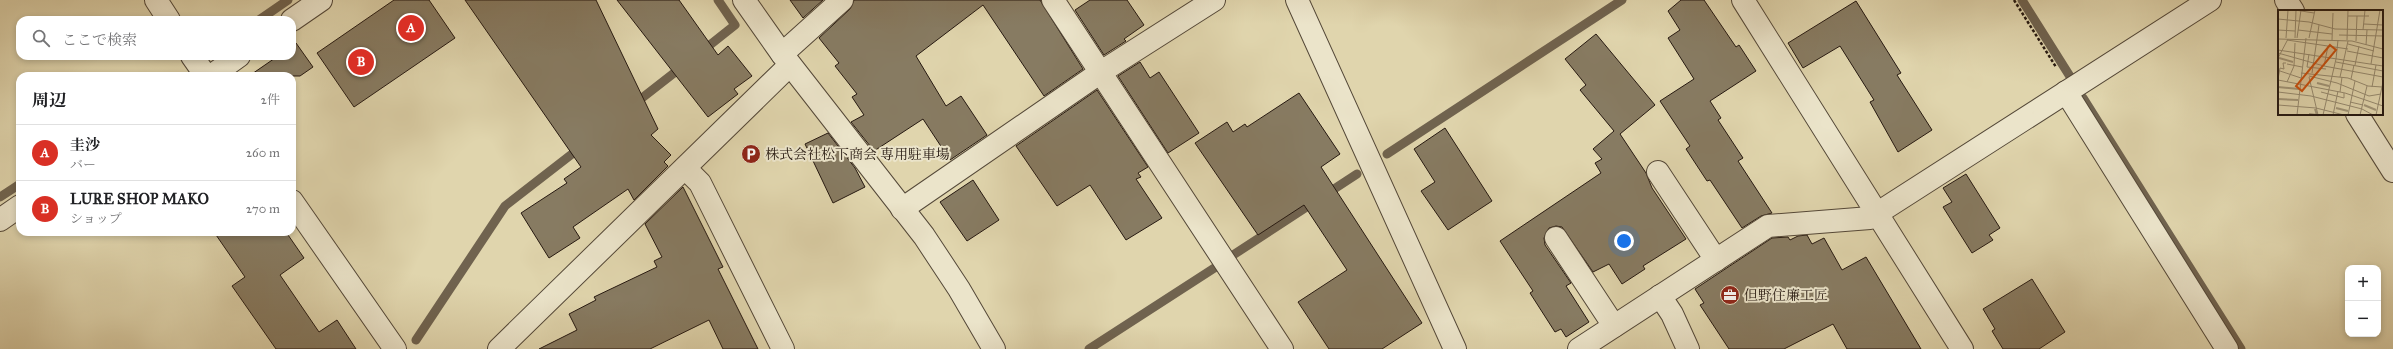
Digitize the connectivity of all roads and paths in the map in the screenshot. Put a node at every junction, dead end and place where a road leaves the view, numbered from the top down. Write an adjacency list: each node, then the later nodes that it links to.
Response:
1 (156, 0): 13 (street)
2 (321, 0): 14 (street)
3 (744, 0): 17 (street)
4 (842, 0): 17 (street)
5 (1053, 0): 20 (street)
6 (1214, 0): 20 (street)
7 (1297, 0): 40 (street)
8 (1743, 0): 29 (street)
9 (2014, 0): 21 (path)
10 (2210, 0): 21 (street)
11 (2286, 0): 12 (street)
12 (2292, 10)
13 (166, 16)
14 (296, 17)
15 (195, 60): 18 (street)
16 (233, 60): 19 (street)
17 (786, 60): 24 (street); 28 (street)
18 (203, 72)
19 (217, 72)
20 (1101, 72): 28 (street); 39 (street)
21 (2068, 91): 29 (street); 44 (street)
22 (2358, 115): 23 (street)
23 (2390, 160)
24 (685, 168): 36 (street); 37 (street)
25 (1658, 172): 32 (street)
26 (296, 207): 35 (street)
27 (16, 209): 30 (street)
28 (902, 209): 38 (street)
29 (1877, 214): 32 (street); 43 (street)
30 (0, 220)
31 (1556, 238): 34 (street)
32 (1716, 260): 33 (street)
33 (1660, 296): 34 (street); 42 (street)
34 (1614, 326): 41 (street)
35 (394, 349)
36 (499, 349)
37 (783, 349)
38 (994, 349)
39 (1282, 349)
40 (1455, 349)
41 (1579, 349)
42 (1688, 349)
43 (1962, 349)
44 (2227, 349)

